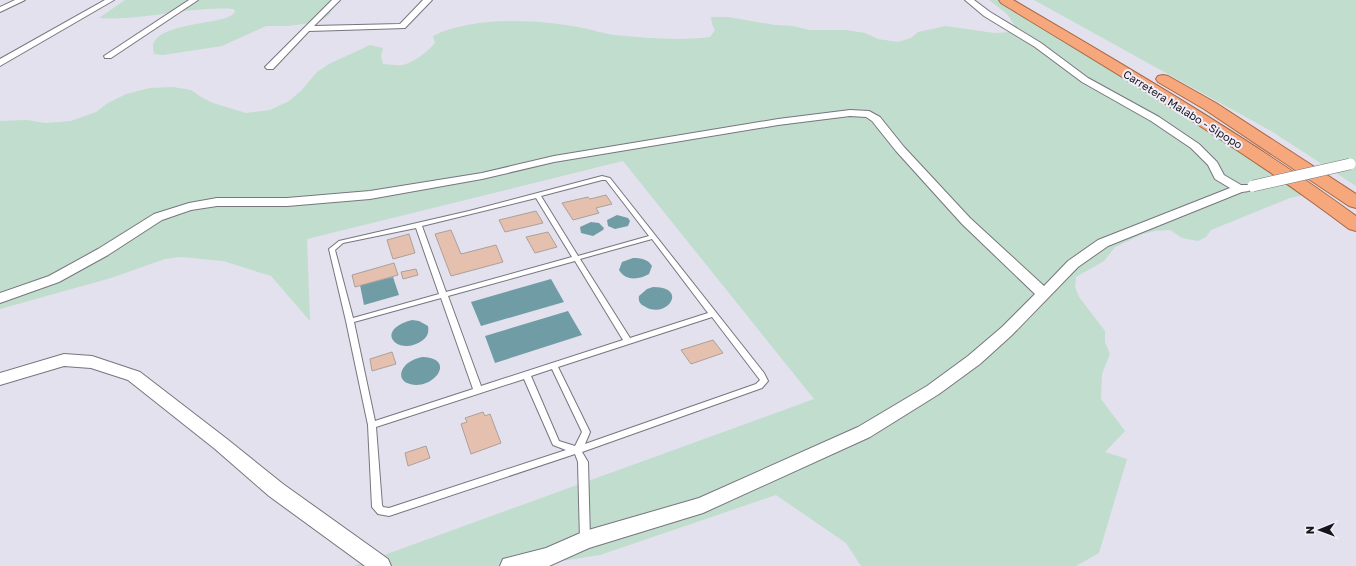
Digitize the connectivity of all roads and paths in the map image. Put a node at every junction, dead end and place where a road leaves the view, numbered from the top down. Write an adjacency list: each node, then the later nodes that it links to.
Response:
1 (21, 0): 9 (street)
2 (110, 0): 12 (street)
3 (194, 0): 11 (street)
4 (336, 0): 10 (street)
5 (428, 0): 10 (street)
6 (969, 0): 15 (street)
7 (1005, 0): 19 (highway, Carretera Malabo - Sipopo)
8 (1023, 0): 17 (highway, Carretera Malabo - Sipopo)
9 (0, 10)
10 (306, 29): 13 (street)
11 (108, 56)
12 (0, 63)
13 (270, 67)
14 (1353, 163): 15 (street, bridge)
15 (1246, 188): 22 (street)
16 (538, 196): 18 (lane); 20 (lane); 21 (lane)
17 (1356, 202)
18 (418, 225): 23 (lane); 26 (lane)
19 (1356, 225)
20 (653, 237): 21 (lane); 25 (lane)
21 (577, 258): 23 (lane); 27 (lane)
22 (1043, 293): 24 (street); 34 (street)
23 (443, 295): 26 (lane); 31 (lane)
24 (0, 298)
25 (712, 314): 27 (lane); 33 (lane)
26 (350, 321): 32 (lane)
27 (628, 342): 28 (lane)
28 (554, 366): 29 (lane); 33 (lane)
29 (526, 375): 31 (lane); 33 (lane)
30 (0, 379): 35 (street)
31 (478, 390): 32 (lane)
32 (372, 425): 33 (lane)
33 (577, 450): 34 (lane)
34 (585, 540): 36 (street)
35 (381, 566)
36 (510, 566)

